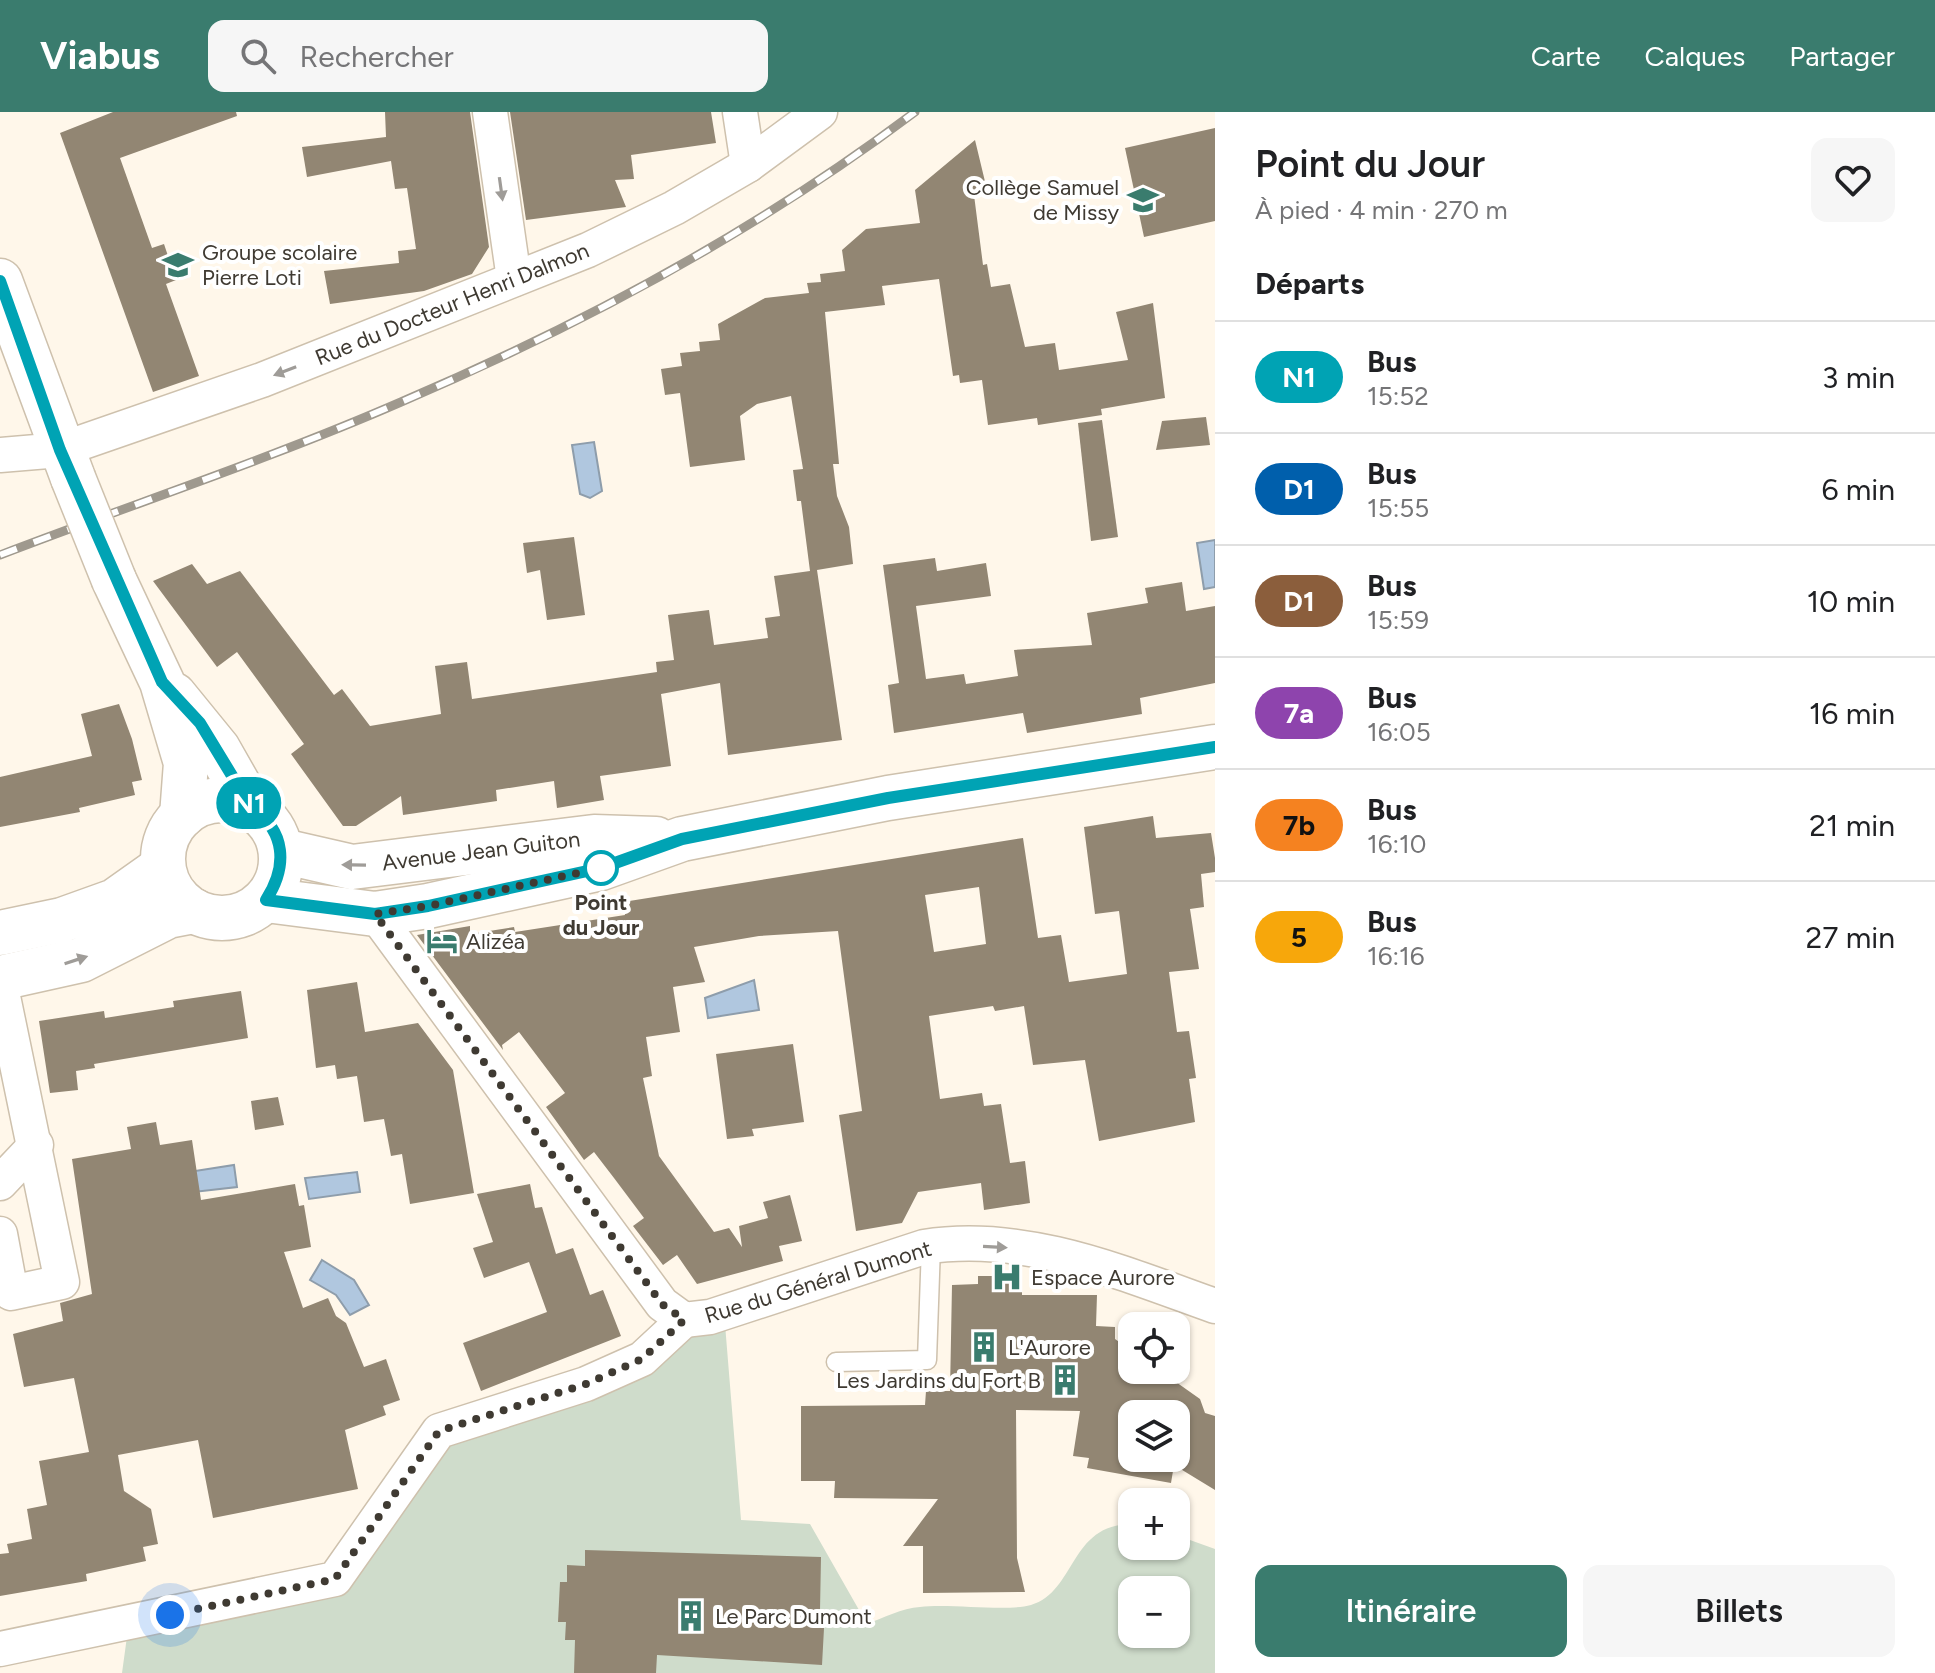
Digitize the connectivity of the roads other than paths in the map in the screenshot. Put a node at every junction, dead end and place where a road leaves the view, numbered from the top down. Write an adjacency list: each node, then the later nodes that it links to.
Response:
1 (490, 112): 5 (street, one-way to 5)
2 (740, 112): 4 (street)
3 (820, 112): 4 (street, Rue du Docteur Henri Dalmon)
4 (748, 165): 5 (street, Rue du Docteur Henri Dalmon)
5 (514, 279): 8 (street, Rue du Docteur Henri Dalmon, one-way to 8)
6 (0, 281): 8 (main road)
7 (0, 455): 8 (street, Rue du Docteur Henri Dalmon)
8 (66, 464): 9 (main road, bridge)
9 (162, 682): 11 (main road); 12 (main road)
10 (1215, 747): 13 (main road, Avenue Jean Guiton)
11 (251, 807): 12 (main road); 14 (main road)
12 (182, 816): 15 (main road)
13 (682, 839): 14 (main road, Avenue Jean Guiton, one-way to 14); 18 (main road, Avenue Jean Guiton)
14 (282, 851): 16 (main road)
15 (163, 867): 17 (main road); 19 (main road)
16 (266, 900): 17 (main road); 18 (main road, Avenue Jean Guiton)
17 (194, 911): 20 (main road, one-way to 17)
18 (375, 914): 26 (street, Rue du Général Dumont)
19 (0, 933)
20 (0, 980): 21 (street)
21 (36, 1145): 22 (street); 23 (street)
22 (0, 1183)
23 (0, 1234)
24 (931, 1246): 25 (street, Rue du Général Dumont, one-way to 25); 26 (street, Rue du Général Dumont); 27 (lane)
25 (1215, 1306)
26 (684, 1320): 28 (street)
27 (836, 1362)
28 (0, 1649)

